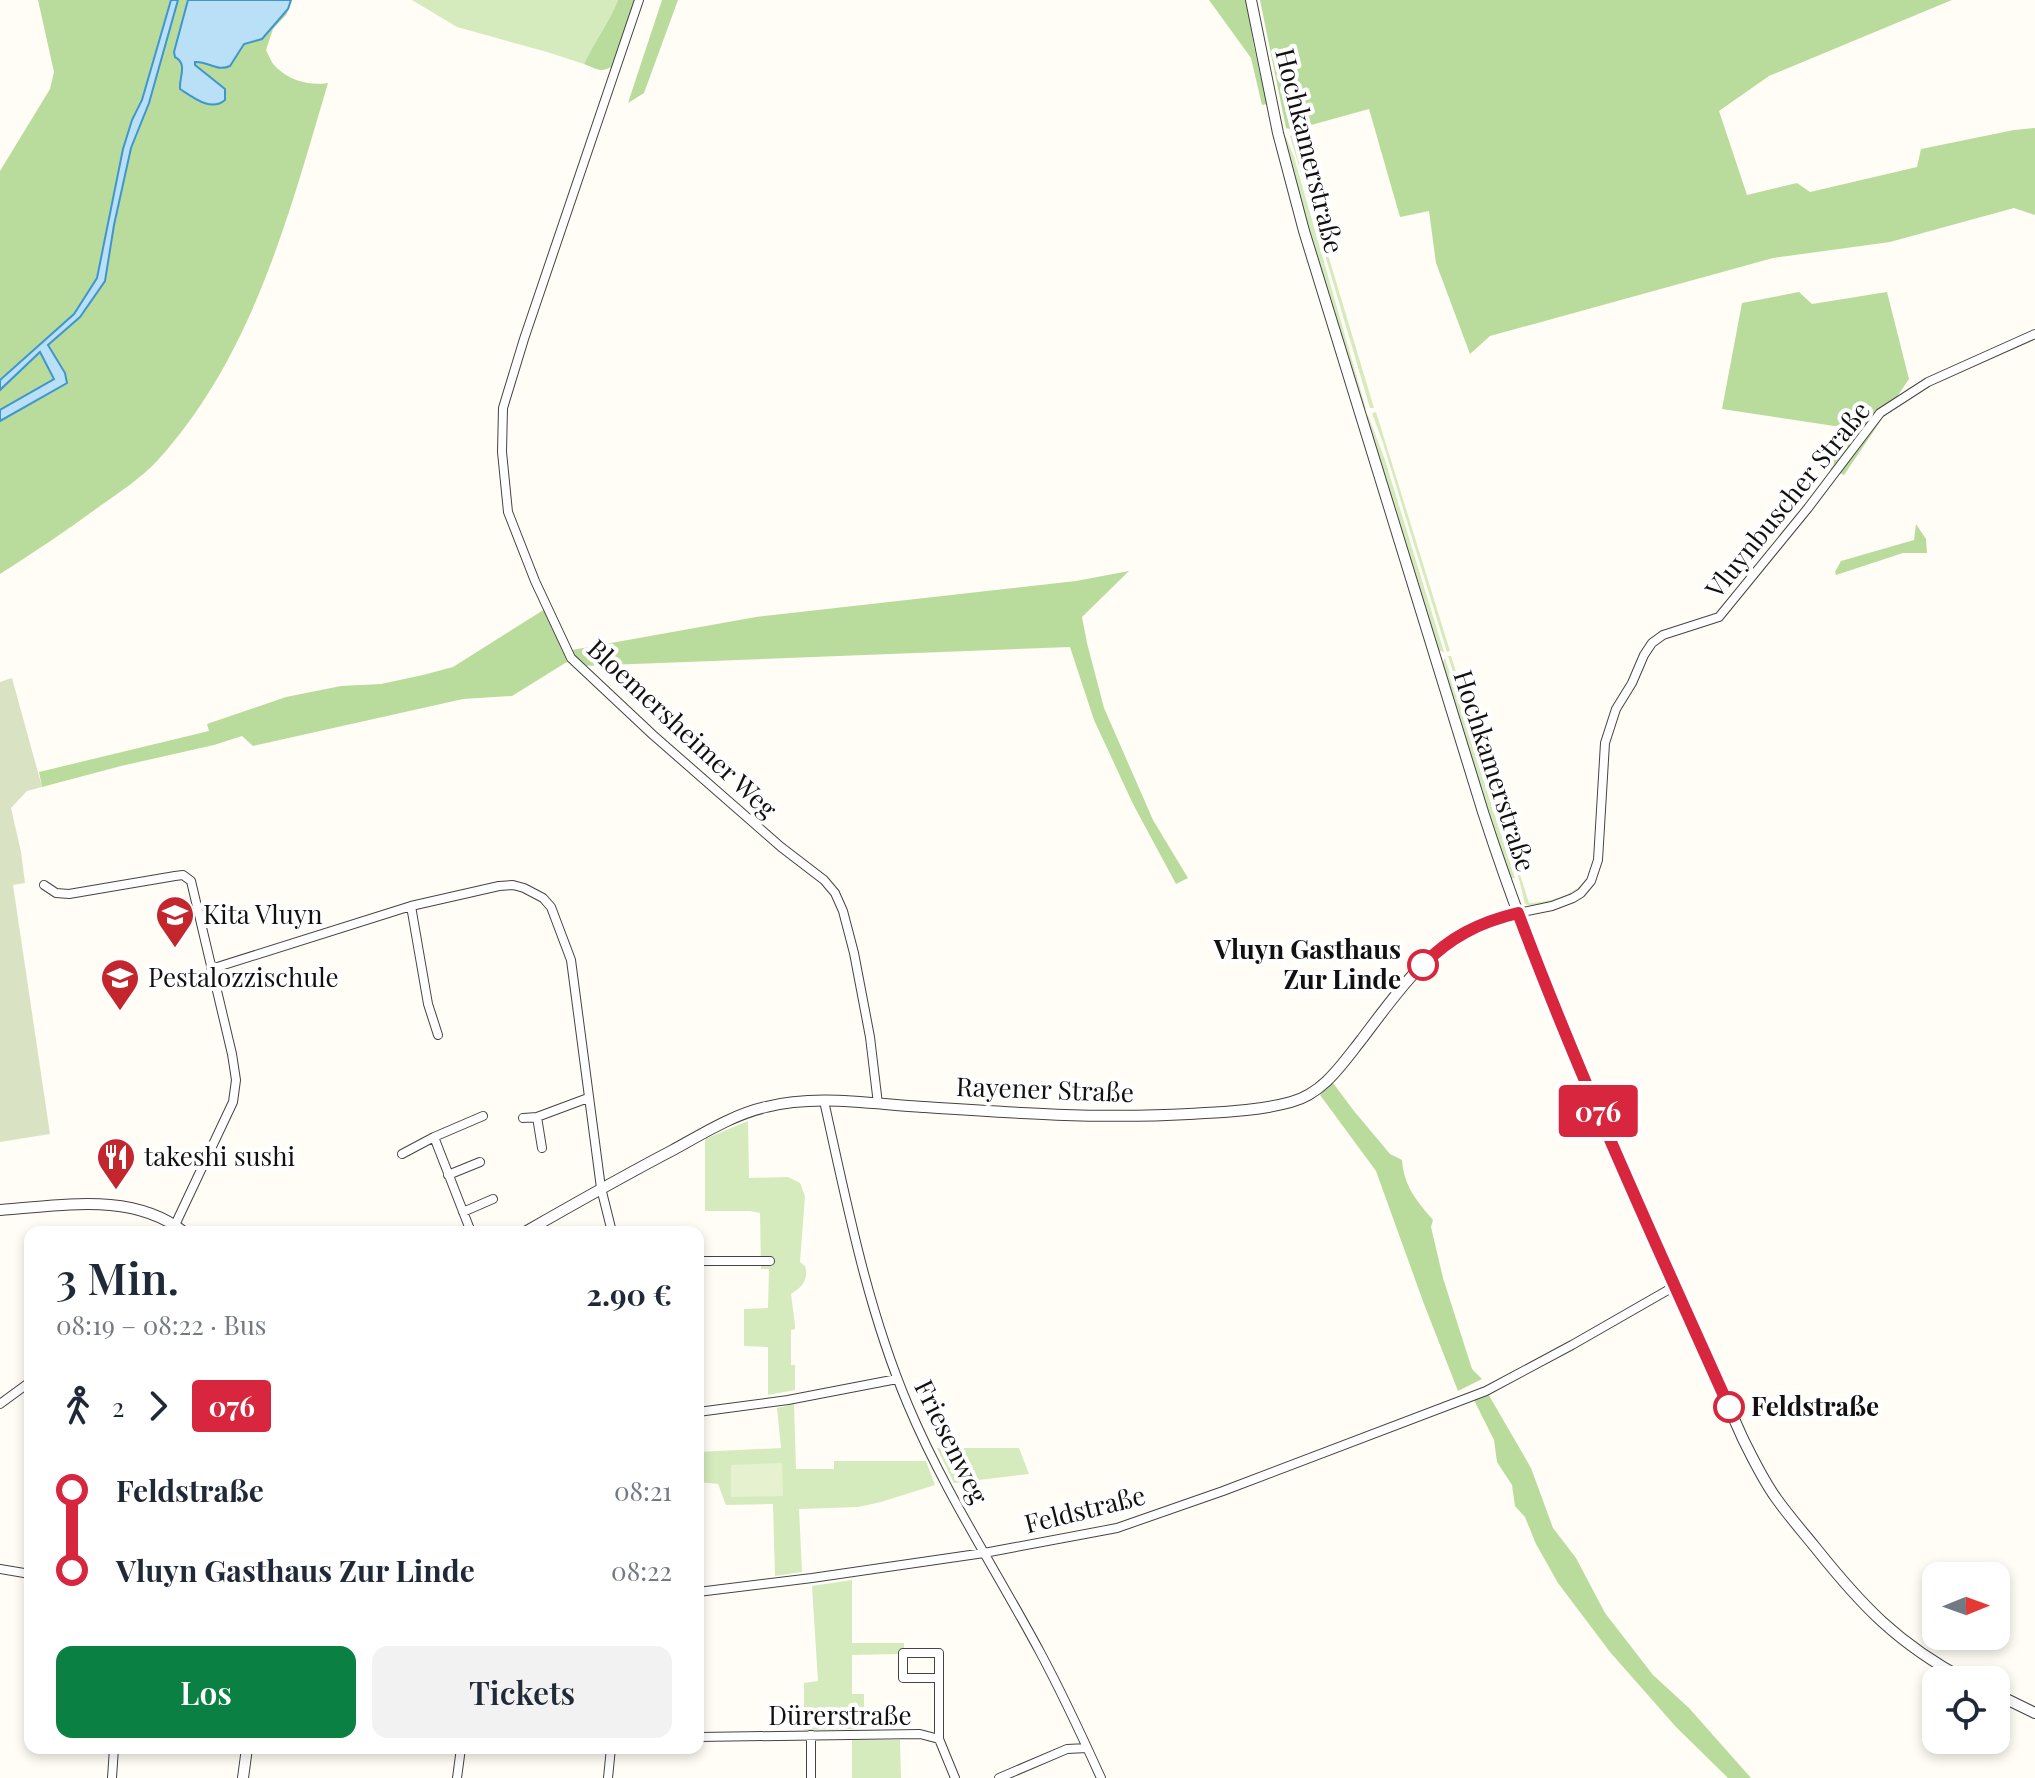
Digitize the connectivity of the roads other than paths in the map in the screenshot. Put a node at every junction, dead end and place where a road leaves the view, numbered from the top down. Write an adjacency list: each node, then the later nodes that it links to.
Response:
1 (639, 0): 11 (street, Bloemersheimer Weg)
2 (1251, 0): 6 (street, Hochkamerstraße)
3 (2035, 334): 6 (street, Vluynbuscher Straße)
4 (44, 885): 7 (street)
5 (411, 906): 7 (street); 8 (street); 9 (street)
6 (1518, 913): 11 (street, Rayener Straße); 31 (street, Hochkamerstraße)
7 (211, 969): 25 (street)
8 (438, 1035)
9 (588, 1098): 13 (street); 20 (street)
10 (824, 1101): 11 (street, Rayener Straße); 20 (street, Rayener Straße); 32 (street, Friesenweg)
11 (878, 1104)
12 (483, 1116): 15 (street)
13 (537, 1117): 14 (street); 16 (street)
14 (523, 1118)
15 (434, 1137): 17 (street); 19 (street)
16 (542, 1148)
17 (402, 1154)
18 (480, 1162): 19 (street)
19 (448, 1175): 23 (street)
20 (601, 1188): 27 (street, Rayener Straße); 28 (street)
21 (493, 1199): 23 (street)
22 (0, 1210): 24 (street)
23 (463, 1212): 26 (street)
24 (175, 1226)
25 (181, 1226)
26 (469, 1226)
27 (535, 1226)
28 (610, 1226)
29 (704, 1261): 30 (street)
30 (770, 1261)
31 (1675, 1286): 36 (street, Feldstraße); 40 (street, Hochkamerstraße)
32 (897, 1379): 35 (street); 36 (street, Friesenweg)
33 (24, 1386): 34 (street)
34 (0, 1404)
35 (704, 1411)
36 (984, 1553): 39 (street, Feldstraße); 47 (street, Friesenweg)
37 (0, 1569): 38 (street)
38 (24, 1573)
39 (704, 1591)
40 (1943, 1666)
41 (939, 1678): 41 (street); 46 (street)
42 (2010, 1701): 43 (street)
43 (2035, 1713)
44 (811, 1735): 45 (street, Dürerstraße); 46 (street, Dürerstraße); 56 (street)
45 (704, 1737)
46 (939, 1739): 57 (street, Dürerstraße)
47 (1087, 1748): 58 (street); 59 (street, Friesenweg)
48 (114, 1754): 52 (street)
49 (246, 1754): 53 (street)
50 (460, 1754): 54 (street)
51 (610, 1754): 55 (street)
52 (112, 1778)
53 (243, 1778)
54 (457, 1778)
55 (608, 1778)
56 (811, 1778)
57 (955, 1778)
58 (999, 1778)
59 (1101, 1778)

